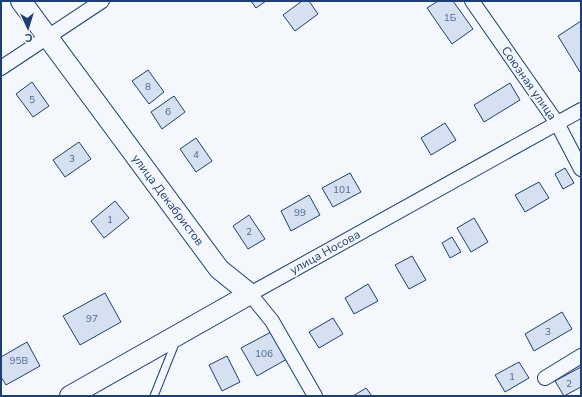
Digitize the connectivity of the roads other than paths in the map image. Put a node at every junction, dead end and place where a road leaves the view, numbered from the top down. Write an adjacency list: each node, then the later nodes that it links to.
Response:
1 (21, 1): 4 (street, улица Декабристов)
2 (102, 1): 4 (street)
3 (472, 1): 7 (street, Союзная улица)
4 (47, 38): 5 (street); 9 (street, улица Декабристов)
5 (1, 68)
6 (581, 110): 7 (street, улица Носова)
7 (557, 123): 8 (street, Союзная улица); 9 (street, улица Носова)
8 (581, 169)
9 (250, 294): 10 (street, улица Носова); 15 (street, улица Декабристов)
10 (178, 335): 13 (street, улица Носова); 14 (lane)
11 (581, 356): 12 (street)
12 (545, 378)
13 (70, 396)
14 (154, 396)
15 (315, 396)

